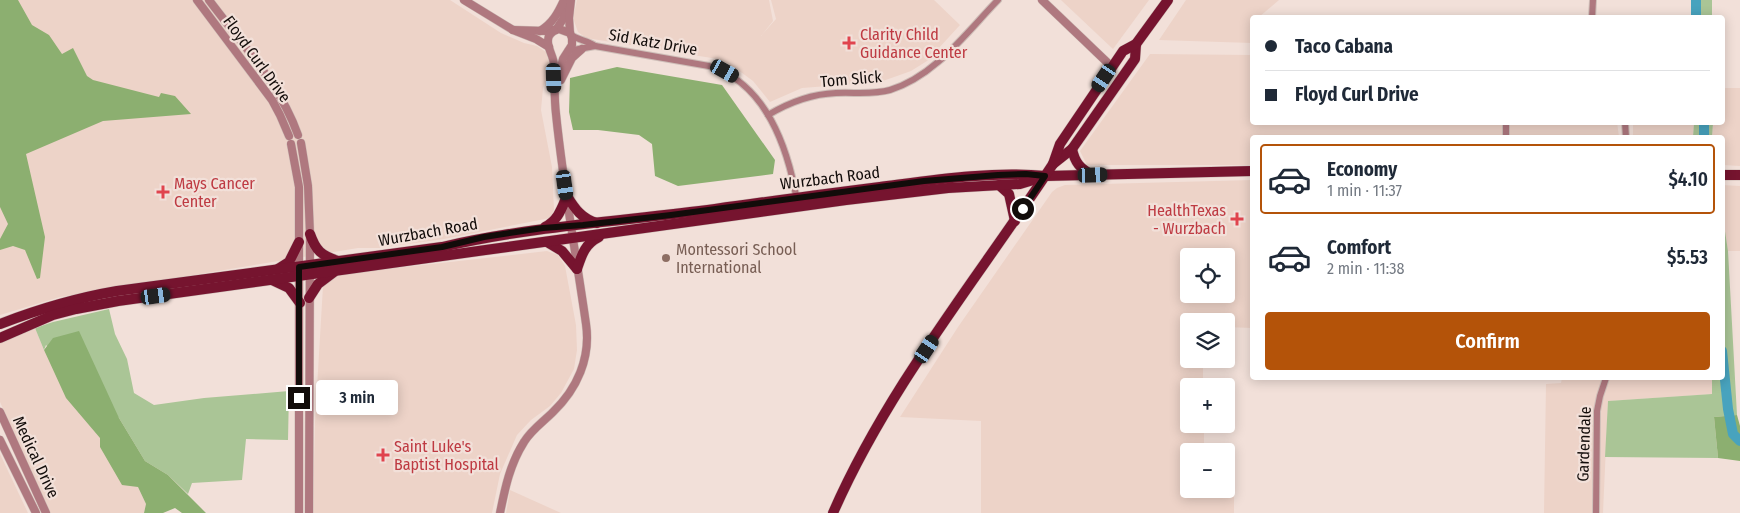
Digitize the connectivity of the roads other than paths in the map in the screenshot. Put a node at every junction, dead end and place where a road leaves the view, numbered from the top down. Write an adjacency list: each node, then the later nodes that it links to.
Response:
1 (197, 0): 11 (street, Floyd Curl Drive)
2 (209, 0): 9 (street, Floyd Curl Drive)
3 (464, 0): 12 (street)
4 (568, 0): 13 (street); 14 (street); 15 (street)
5 (998, 0): 27 (street, Tom Slick)
6 (1042, 0): 21 (street)
7 (1168, 0): 16 (main road)
8 (1593, 0): 10 (street)
9 (220, 15): 11 (street); 25 (street, Floyd Curl Drive)
10 (1592, 15)
11 (212, 21): 26 (street, Floyd Curl Drive)
12 (513, 30): 14 (street); 18 (street)
13 (555, 30): 14 (street); 15 (street); 18 (street)
14 (539, 31)
15 (570, 34): 17 (street, Sid Katz Drive); 20 (street)
16 (1136, 44): 21 (main road); 23 (main road)
17 (595, 46): 19 (street, Sid Katz Drive); 27 (street, Sid Katz Drive)
18 (550, 48): 20 (street); 24 (street)
19 (582, 50): 20 (street, Sid Katz Drive); 22 (street)
20 (567, 52): 22 (street)
21 (1112, 67): 23 (main road); 31 (main road)
22 (558, 86): 24 (street)
23 (1115, 86): 30 (main road)
24 (555, 97): 38 (street)
25 (289, 112): 26 (street); 28 (street, Floyd Curl Drive)
26 (280, 115): 47 (street, Floyd Curl Drive)
27 (768, 115): 39 (street, Sid Katz Drive)
28 (298, 135)
29 (301, 143): 44 (street, Floyd Curl Drive)
30 (1072, 149): 31 (main road); 33 (main road)
31 (1054, 164): 36 (main road)
32 (1250, 171): 33 (main road, Wurzbach Road)
33 (1093, 175): 36 (main road, Wurzbach Road)
34 (1725, 175): 35 (main road)
35 (1740, 175)
36 (1045, 176): 37 (main road, Wurzbach Road); 39 (main road, Wurzbach Road); 40 (main road)
37 (999, 185): 39 (main road, Wurzbach Road); 40 (main road)
38 (567, 196): 41 (main road); 42 (street); 43 (main road)
39 (797, 202): 41 (main road, Wurzbach Road); 45 (main road, Wurzbach Road)
40 (1015, 221): 65 (main road)
41 (599, 223): 42 (main road, Wurzbach Road)
42 (570, 226): 43 (main road, Wurzbach Road); 46 (street)
43 (543, 228): 49 (main road, Wurzbach Road)
44 (310, 234): 49 (main road); 52 (street, Floyd Curl Drive)
45 (604, 234): 46 (main road, Wurzbach Road); 51 (main road)
46 (572, 238): 48 (main road, Wurzbach Road); 51 (street)
47 (299, 242): 50 (main road); 52 (street, Floyd Curl Drive)
48 (545, 242): 49 (main road, Wurzbach Road); 51 (main road)
49 (338, 266): 52 (main road, Wurzbach Road); 54 (main road)
50 (277, 269): 52 (main road, Wurzbach Road); 55 (main road, Wurzbach Road)
51 (577, 269): 64 (street)
52 (304, 271): 53 (main road, Wurzbach Road); 54 (street, Floyd Curl Drive)
53 (271, 280): 54 (main road); 56 (main road, Wurzbach Road)
54 (304, 301): 62 (street, Floyd Curl Drive); 63 (street, Floyd Curl Drive)
55 (0, 324)
56 (0, 338)
57 (1605, 380): 66 (street, Gardendale)
58 (0, 412): 61 (street, Medical Drive)
59 (0, 440): 60 (street, Medical Drive)
60 (36, 513)
61 (46, 513)
62 (299, 513)
63 (309, 513)
64 (500, 513)
65 (833, 513)
66 (1596, 513)

